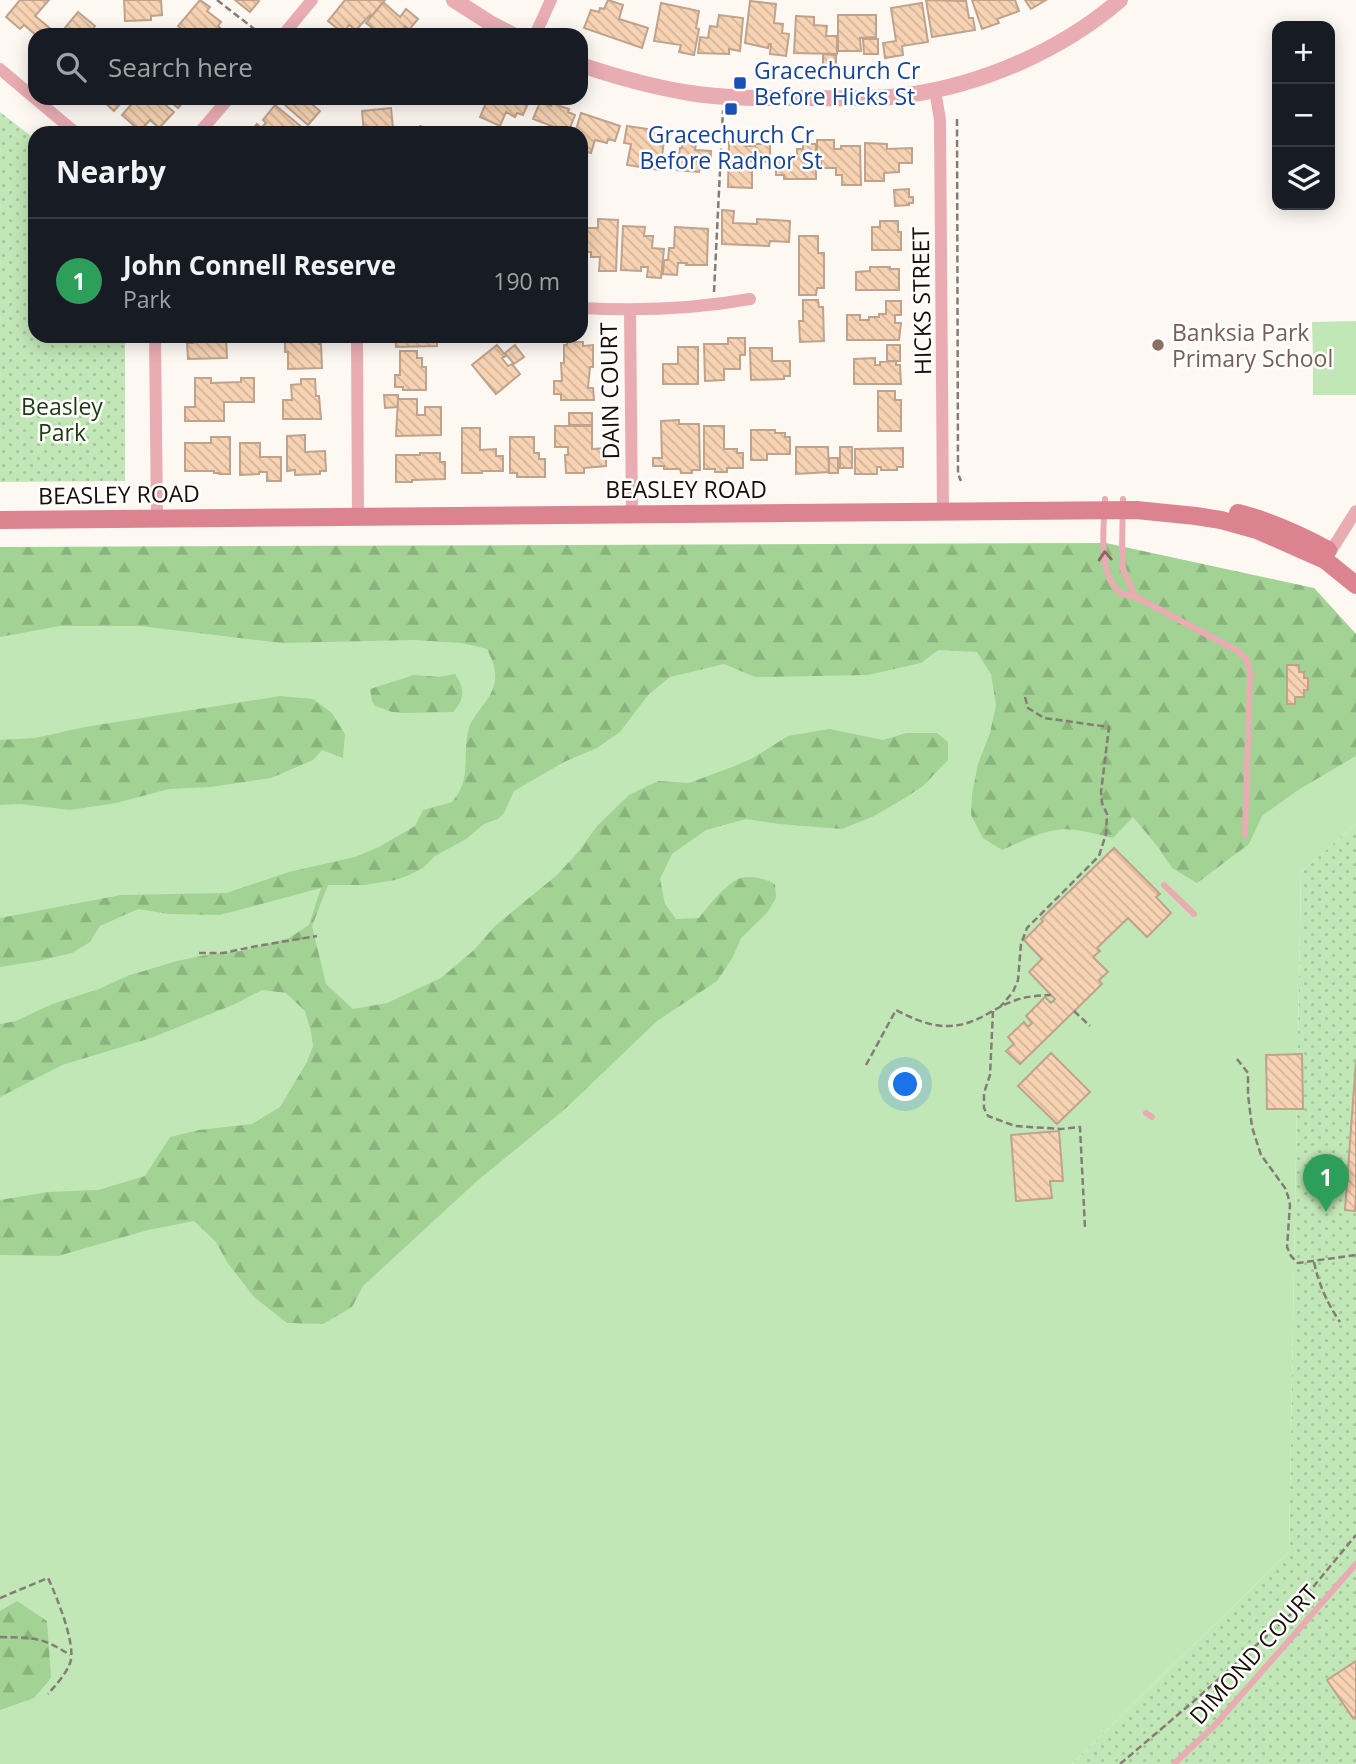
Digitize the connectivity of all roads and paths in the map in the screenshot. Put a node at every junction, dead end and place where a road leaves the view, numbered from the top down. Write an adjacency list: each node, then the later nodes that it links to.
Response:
1 (217, 0): 6 (path)
2 (312, 0): 7 (street)
3 (454, 0): 8 (street)
4 (551, 0): 9 (street)
5 (1120, 0): 12 (street)
6 (253, 28)
7 (289, 28)
8 (500, 28)
9 (538, 28)
10 (588, 67): 14 (street)
11 (0, 69): 13 (street)
12 (936, 90): 14 (street); 29 (street, HICKS STREET)
13 (28, 93)
14 (723, 97): 21 (path)
15 (43, 105): 18 (street)
16 (223, 105): 19 (street)
17 (957, 119): 26 (path)
18 (68, 126)
19 (205, 126)
20 (750, 299): 21 (street, DAIN COURT)
21 (718, 305): 23 (street, DAIN COURT)
22 (588, 308): 23 (street, DAIN COURT)
23 (630, 310): 30 (street, DAIN COURT)
24 (155, 343): 34 (street)
25 (357, 343): 33 (street)
26 (961, 481)
27 (1105, 504): 28 (main road, BEASLEY ROAD); 29 (main road, BEASLEY ROAD); 39 (lane, one-way to 27)
28 (1124, 504): 36 (main road, BEASLEY ROAD); 39 (lane)
29 (943, 507): 30 (main road, BEASLEY ROAD)
30 (631, 509): 33 (main road, BEASLEY ROAD)
31 (0, 510): 34 (main road, BEASLEY ROAD)
32 (1356, 511): 36 (street)
33 (358, 512): 34 (main road, BEASLEY ROAD)
34 (156, 514): 35 (main road, BEASLEY ROAD)
35 (0, 520)
36 (1328, 556): 37 (main road, BEASLEY ROAD); 38 (main road, BEASLEY ROAD)
37 (1356, 570)
38 (1356, 585)
39 (1136, 597): 41 (lane)
40 (1025, 697): 47 (path)
41 (1245, 835)
42 (1164, 885): 43 (lane)
43 (1194, 914)
44 (317, 936): 45 (path)
45 (198, 953)
46 (1051, 995): 47 (path)
47 (1000, 1007): 49 (path)
48 (1074, 1010): 50 (path)
49 (993, 1011): 52 (path); 53 (path)
50 (1090, 1026)
51 (1237, 1059): 55 (path)
52 (866, 1065)
53 (1085, 1228)
54 (1356, 1255): 55 (path)
55 (1314, 1262): 56 (path)
56 (1340, 1322)
57 (1356, 1535): 63 (path)
58 (1356, 1564): 64 (lane, DIMOND COURT)
59 (0, 1598): 61 (path)
60 (0, 1637): 61 (path)
61 (71, 1656): 62 (path)
62 (48, 1694)
63 (1120, 1764)
64 (1174, 1764)

